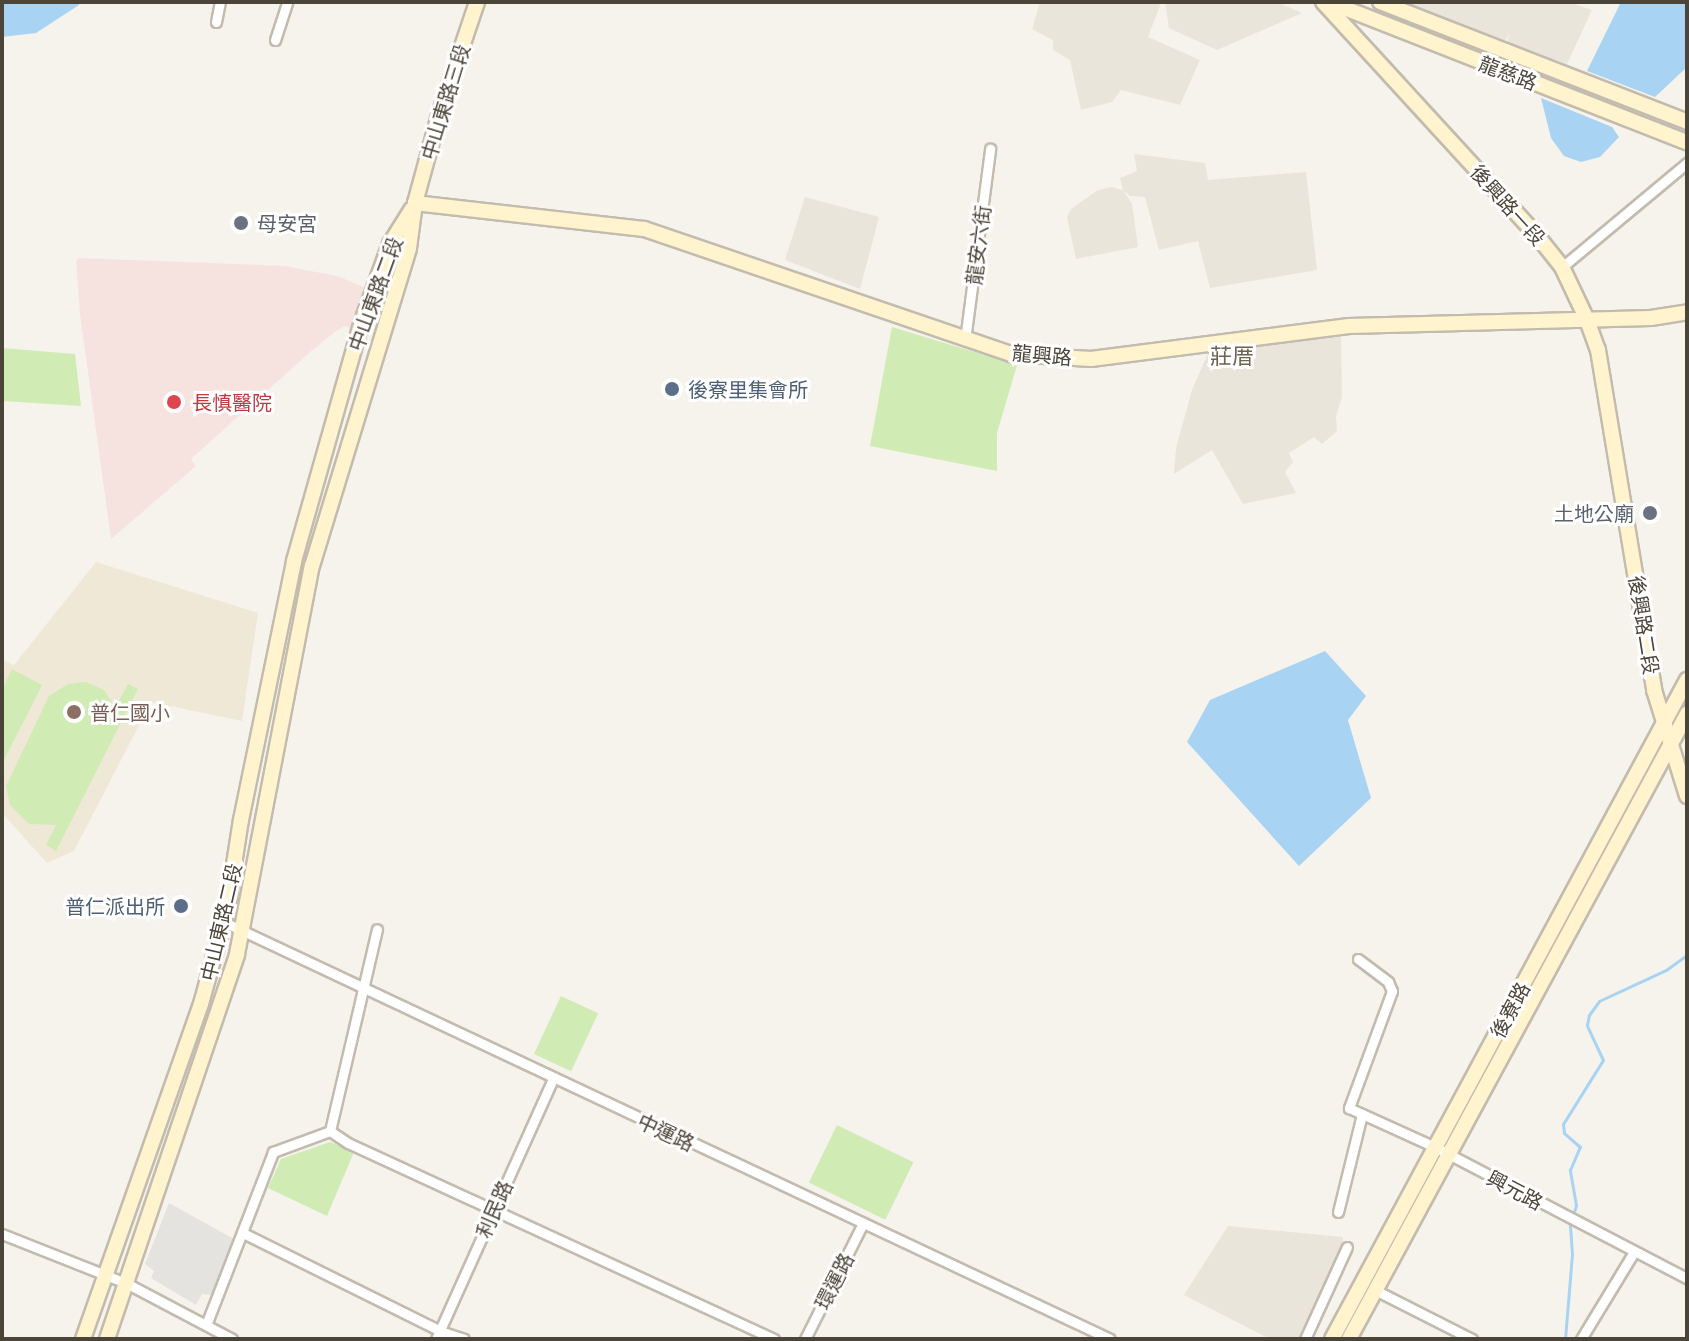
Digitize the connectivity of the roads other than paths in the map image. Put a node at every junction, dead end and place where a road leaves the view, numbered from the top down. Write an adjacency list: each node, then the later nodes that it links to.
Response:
1 (220, 2): 6 (street)
2 (287, 2): 7 (street)
3 (477, 2): 12 (street, 中山東路三段)
4 (1326, 2): 9 (street, 龍慈路); 13 (street, 後興路一段)
5 (1380, 2): 8 (street, 龍慈路)
6 (216, 22)
7 (275, 40)
8 (1687, 122)
9 (1687, 142)
10 (990, 149): 16 (street, 龍安六街)
11 (1687, 163): 13 (street)
12 (415, 203): 16 (street, 龍興路); 23 (street, 中山東路二段); 25 (street, 中山東路二段)
13 (1562, 267): 15 (street, 後興路一段)
14 (1687, 312): 15 (street, 龍興路)
15 (1587, 320): 16 (street, 龍興路); 17 (street, 後興路一段)
16 (965, 340)
17 (1616, 451): 20 (street, 後興路二段)
18 (1687, 680): 20 (street, 後寮路)
19 (1687, 714): 21 (street, 後寮路)
20 (1663, 726): 21 (street, 後興路二段); 31 (street, 後寮路)
21 (1670, 748): 22 (street, 後興路二段); 31 (street, 後寮路)
22 (1687, 796)
23 (224, 922): 25 (street, 中運路); 39 (street, 中山東路二段)
24 (377, 929): 27 (street)
25 (242, 930): 27 (street, 中運路); 41 (street, 中山東路二段)
26 (1358, 959): 29 (street, 興元路)
27 (365, 990): 28 (street, 中運路); 30 (street)
28 (553, 1079): 32 (street, 利民路); 34 (street, 中運路)
29 (1362, 1114): 31 (street, 興元路); 33 (street)
30 (330, 1131): 32 (street); 35 (street)
31 (1442, 1151): 38 (street, 興元路); 42 (street, 後寮路); 53 (street, 後寮路)
32 (494, 1208): 44 (street, 利民路); 49 (street)
33 (1338, 1212)
34 (863, 1223): 50 (street, 環運路); 51 (street, 中運路)
35 (243, 1233): 43 (street); 44 (street)
36 (2, 1234): 39 (street)
37 (1347, 1247): 52 (street)
38 (1634, 1252): 40 (street, 興元路); 56 (street)
39 (105, 1276): 41 (street); 45 (street, 中山東路二段)
40 (1687, 1278)
41 (126, 1283): 43 (street); 46 (street, 中山東路二段)
42 (1375, 1290): 54 (street, 後寮路); 55 (street)
43 (206, 1325): 47 (street)
44 (438, 1335): 48 (street)
45 (83, 1339)
46 (107, 1339)
47 (232, 1339)
48 (464, 1339)
49 (774, 1339)
50 (805, 1339)
51 (1110, 1339)
52 (1305, 1339)
53 (1332, 1339)
54 (1349, 1339)
55 (1472, 1339)
56 (1581, 1339)

